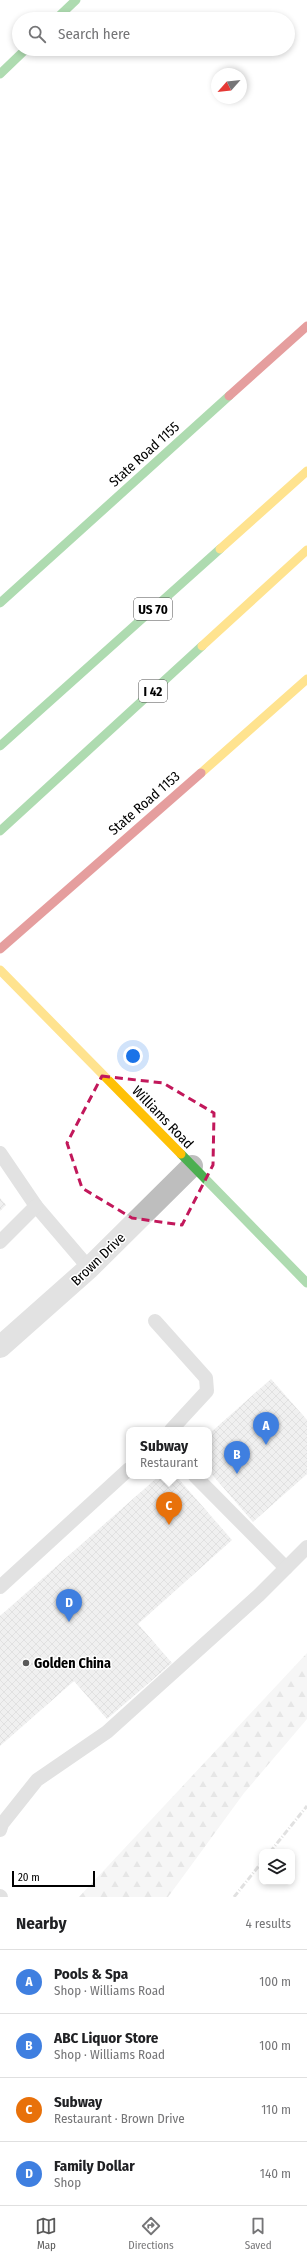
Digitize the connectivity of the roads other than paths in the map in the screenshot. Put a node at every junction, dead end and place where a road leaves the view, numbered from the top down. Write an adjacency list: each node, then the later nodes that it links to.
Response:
1 (76, 0): 2 (main road)
2 (63, 12)
3 (19, 56): 4 (main road)
4 (0, 74)
5 (307, 326): 8 (main road, State Road 1155)
6 (307, 471): 10 (main road, US 70)
7 (307, 550): 11 (main road, I 42)
8 (0, 602)
9 (307, 679): 12 (main road, State Road 1153)
10 (0, 746)
11 (0, 832)
12 (0, 948)
13 (0, 970): 15 (main road, Williams Road)
14 (0, 1153): 16 (lane)
15 (192, 1166): 18 (street, Brown Drive); 19 (main road, Williams Road)
16 (36, 1206): 17 (lane); 18 (lane)
17 (0, 1242)
18 (89, 1268): 21 (street, Brown Drive)
19 (307, 1283)
20 (155, 1321): 22 (lane)
21 (0, 1347)
22 (174, 1427)
23 (126, 1472): 27 (lane)
24 (198, 1479): 26 (lane)
25 (307, 1547): 26 (lane)
26 (286, 1568): 28 (lane)
27 (0, 1587)
28 (0, 1830)

